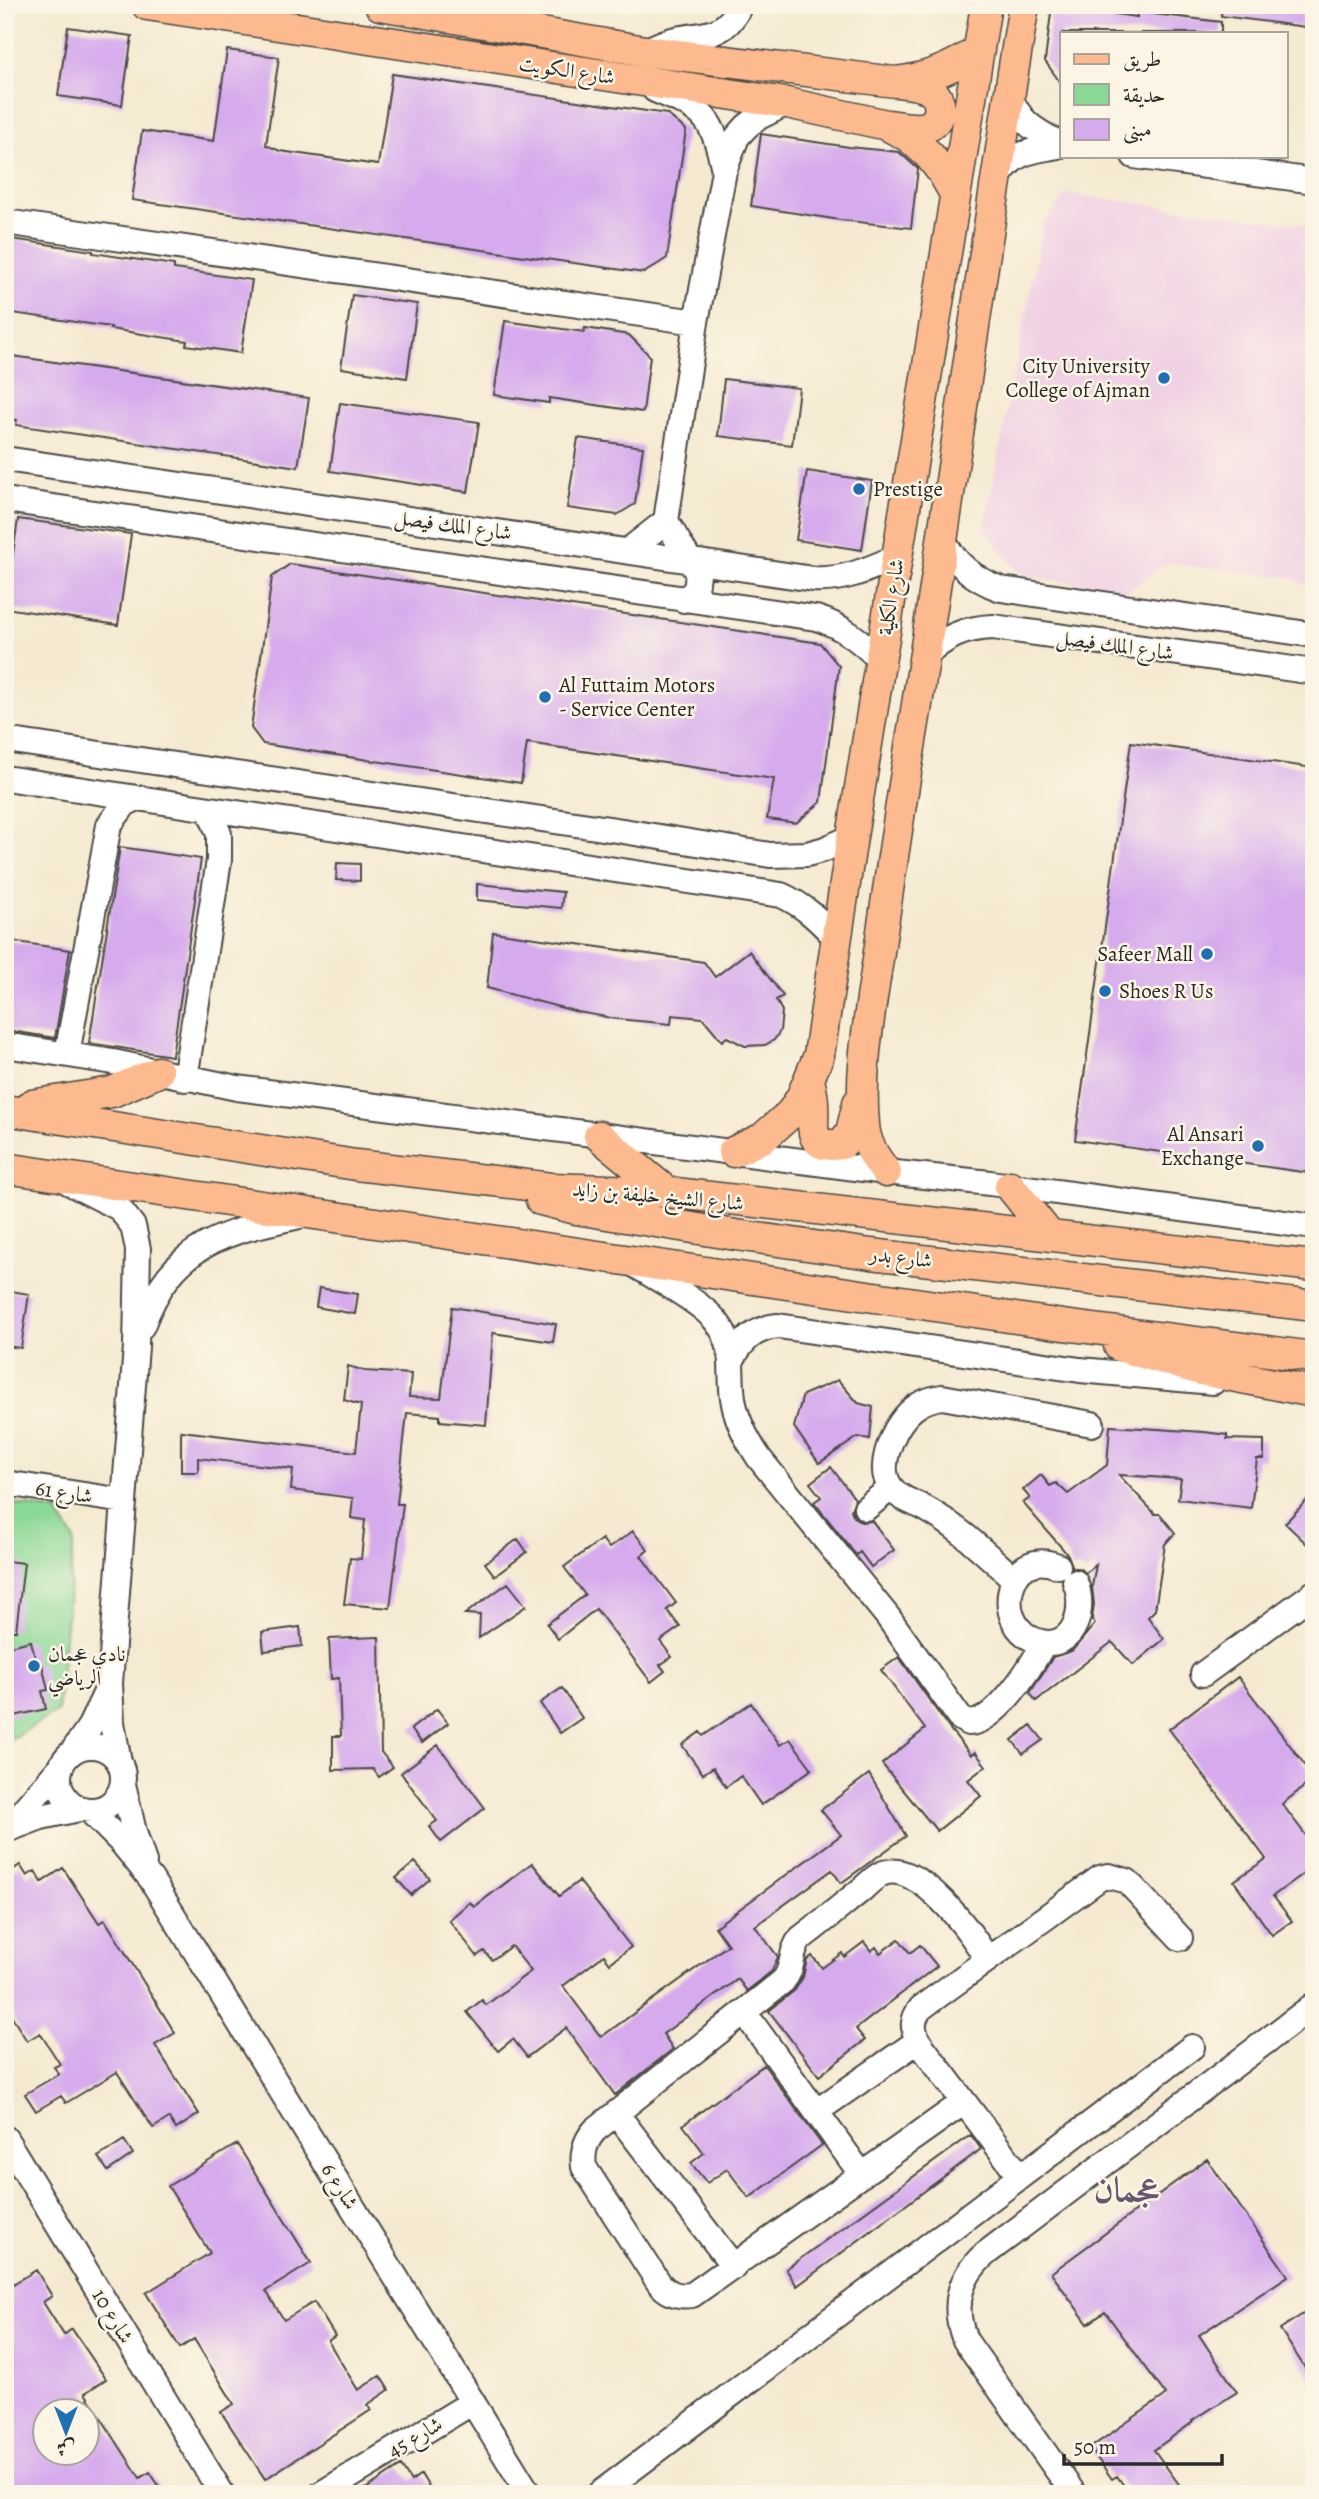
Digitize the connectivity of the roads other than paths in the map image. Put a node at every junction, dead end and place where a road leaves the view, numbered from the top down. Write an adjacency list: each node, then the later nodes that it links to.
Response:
1 (147, 5): 8 (main road, شارع الكويت)
2 (380, 5): 7 (main road, شارع الكويت)
3 (740, 5): 7 (street)
4 (986, 5): 6 (main road, شارع الكلية)
5 (1024, 5): 10 (main road, شارع الكلية)
6 (979, 50): 9 (main road, شارع الكويت); 19 (main road, شارع الكلية)
7 (645, 51): 9 (main road, شارع الكويت)
8 (628, 79): 11 (main road, شارع الكويت); 16 (street)
9 (895, 82): 12 (main road)
10 (1009, 94): 13 (street); 17 (main road, شارع الكلية)
11 (787, 103): 12 (main road, شارع الكويت); 16 (street)
12 (887, 125): 19 (main road, شارع الكويت)
13 (1060, 144)
14 (1060, 145): 17 (street)
15 (1148, 158): 18 (street)
16 (724, 171): 21 (street)
17 (997, 179): 25 (main road, شارع الكلية)
18 (1314, 181)
19 (955, 194): 27 (main road, شارع الكلية)
20 (5, 222): 21 (street)
21 (696, 322): 24 (street)
22 (5, 459): 26 (street, شارع الملك فيصل)
23 (5, 500): 29 (street, شارع الملك فيصل)
24 (666, 521): 26 (street); 28 (street)
25 (941, 536): 30 (street, شارع الملك فيصل); 33 (main road, شارع الكلية)
26 (629, 550): 28 (street, شارع الملك فيصل)
27 (897, 557): 28 (street, شارع الملك فيصل); 34 (main road, شارع الكلية)
28 (691, 561): 29 (street)
29 (684, 600): 34 (street, شارع الملك فيصل)
30 (1114, 606): 31 (street, شارع الملك فيصل); 32 (street)
31 (1314, 635)
32 (1107, 644): 33 (street, شارع الملك فيصل); 35 (street, شارع الملك فيصل)
33 (924, 657): 48 (main road, شارع الكلية)
34 (881, 660): 41 (main road, شارع الكلية)
35 (1314, 672)
36 (5, 740): 40 (street)
37 (5, 778): 38 (street)
38 (137, 798): 39 (street); 45 (street)
39 (209, 809): 42 (street); 46 (street)
40 (623, 831): 41 (street); 42 (street)
41 (852, 837): 43 (main road, شارع الكلية)
42 (621, 870): 43 (street)
43 (837, 939): 47 (main road, شارع الكلية)
44 (5, 1045): 45 (street)
45 (67, 1054): 46 (street)
46 (172, 1075): 49 (main road); 50 (street)
47 (809, 1080): 48 (main road); 51 (main road, شارع الكلية)
48 (863, 1091): 53 (main road, شارع الكلية)
49 (5, 1110): 55 (main road, شارع الشيخ خليفة بن زايد)
50 (599, 1136): 51 (street); 57 (main road)
51 (733, 1152): 53 (street)
52 (5, 1168): 54 (main road)
53 (886, 1172): 56 (street)
54 (58, 1177): 58 (main road); 65 (street)
55 (494, 1181): 57 (main road, شارع الشيخ خليفة بن زايد); 63 (main road, شارع بدر)
56 (1010, 1186): 59 (street); 60 (main road)
57 (667, 1192): 60 (main road, شارع الشيخ خليفة بن زايد)
58 (313, 1213): 61 (main road); 65 (street)
59 (1314, 1227)
60 (1050, 1236): 62 (main road, شارع الشيخ خليفة بن زايد)
61 (630, 1262): 64 (main road); 67 (street)
62 (1314, 1266)
63 (1314, 1306)
64 (1063, 1325): 66 (main road); 68 (main road)
65 (136, 1347): 73 (street)
66 (1314, 1357)
67 (732, 1360): 68 (street); 77 (street)
68 (1277, 1385): 69 (main road)
69 (1314, 1392)
70 (1092, 1424): 72 (street)
71 (5, 1483): 73 (street, شارع 61)
72 (891, 1488): 74 (street); 75 (street)
73 (124, 1502): 79 (street)
74 (866, 1508)
75 (1014, 1579): 77 (street); 77 (street)
76 (1314, 1593): 78 (street)
77 (1044, 1643)
78 (1203, 1674)
79 (110, 1683): 80 (street); 81 (street, شارع 6)
80 (66, 1760): 81 (street); 82 (street); 83 (street)
81 (121, 1773): 82 (street); 84 (street, شارع 6)
82 (85, 1810): 83 (street); 84 (street, شارع 6)
83 (5, 1831)
84 (151, 1879): 98 (street, شارع 6)
85 (1180, 1938): 86 (street)
86 (987, 1959): 88 (street); 89 (street)
87 (1314, 2005): 103 (street)
88 (744, 2012): 92 (street); 93 (street)
89 (918, 2041): 91 (street); 92 (street)
90 (1192, 2046): 96 (street)
91 (964, 2102): 95 (street); 96 (street)
92 (817, 2111): 95 (street)
93 (616, 2113): 97 (street); 97 (street)
94 (5, 2138): 99 (street, شارع 10)
95 (862, 2175): 97 (street)
96 (1020, 2176): 102 (street)
97 (734, 2267)
98 (473, 2402): 100 (street, شارع 45); 101 (street, شارع 6)
99 (222, 2494)
100 (321, 2494)
101 (529, 2494)
102 (598, 2494)
103 (1074, 2494)

